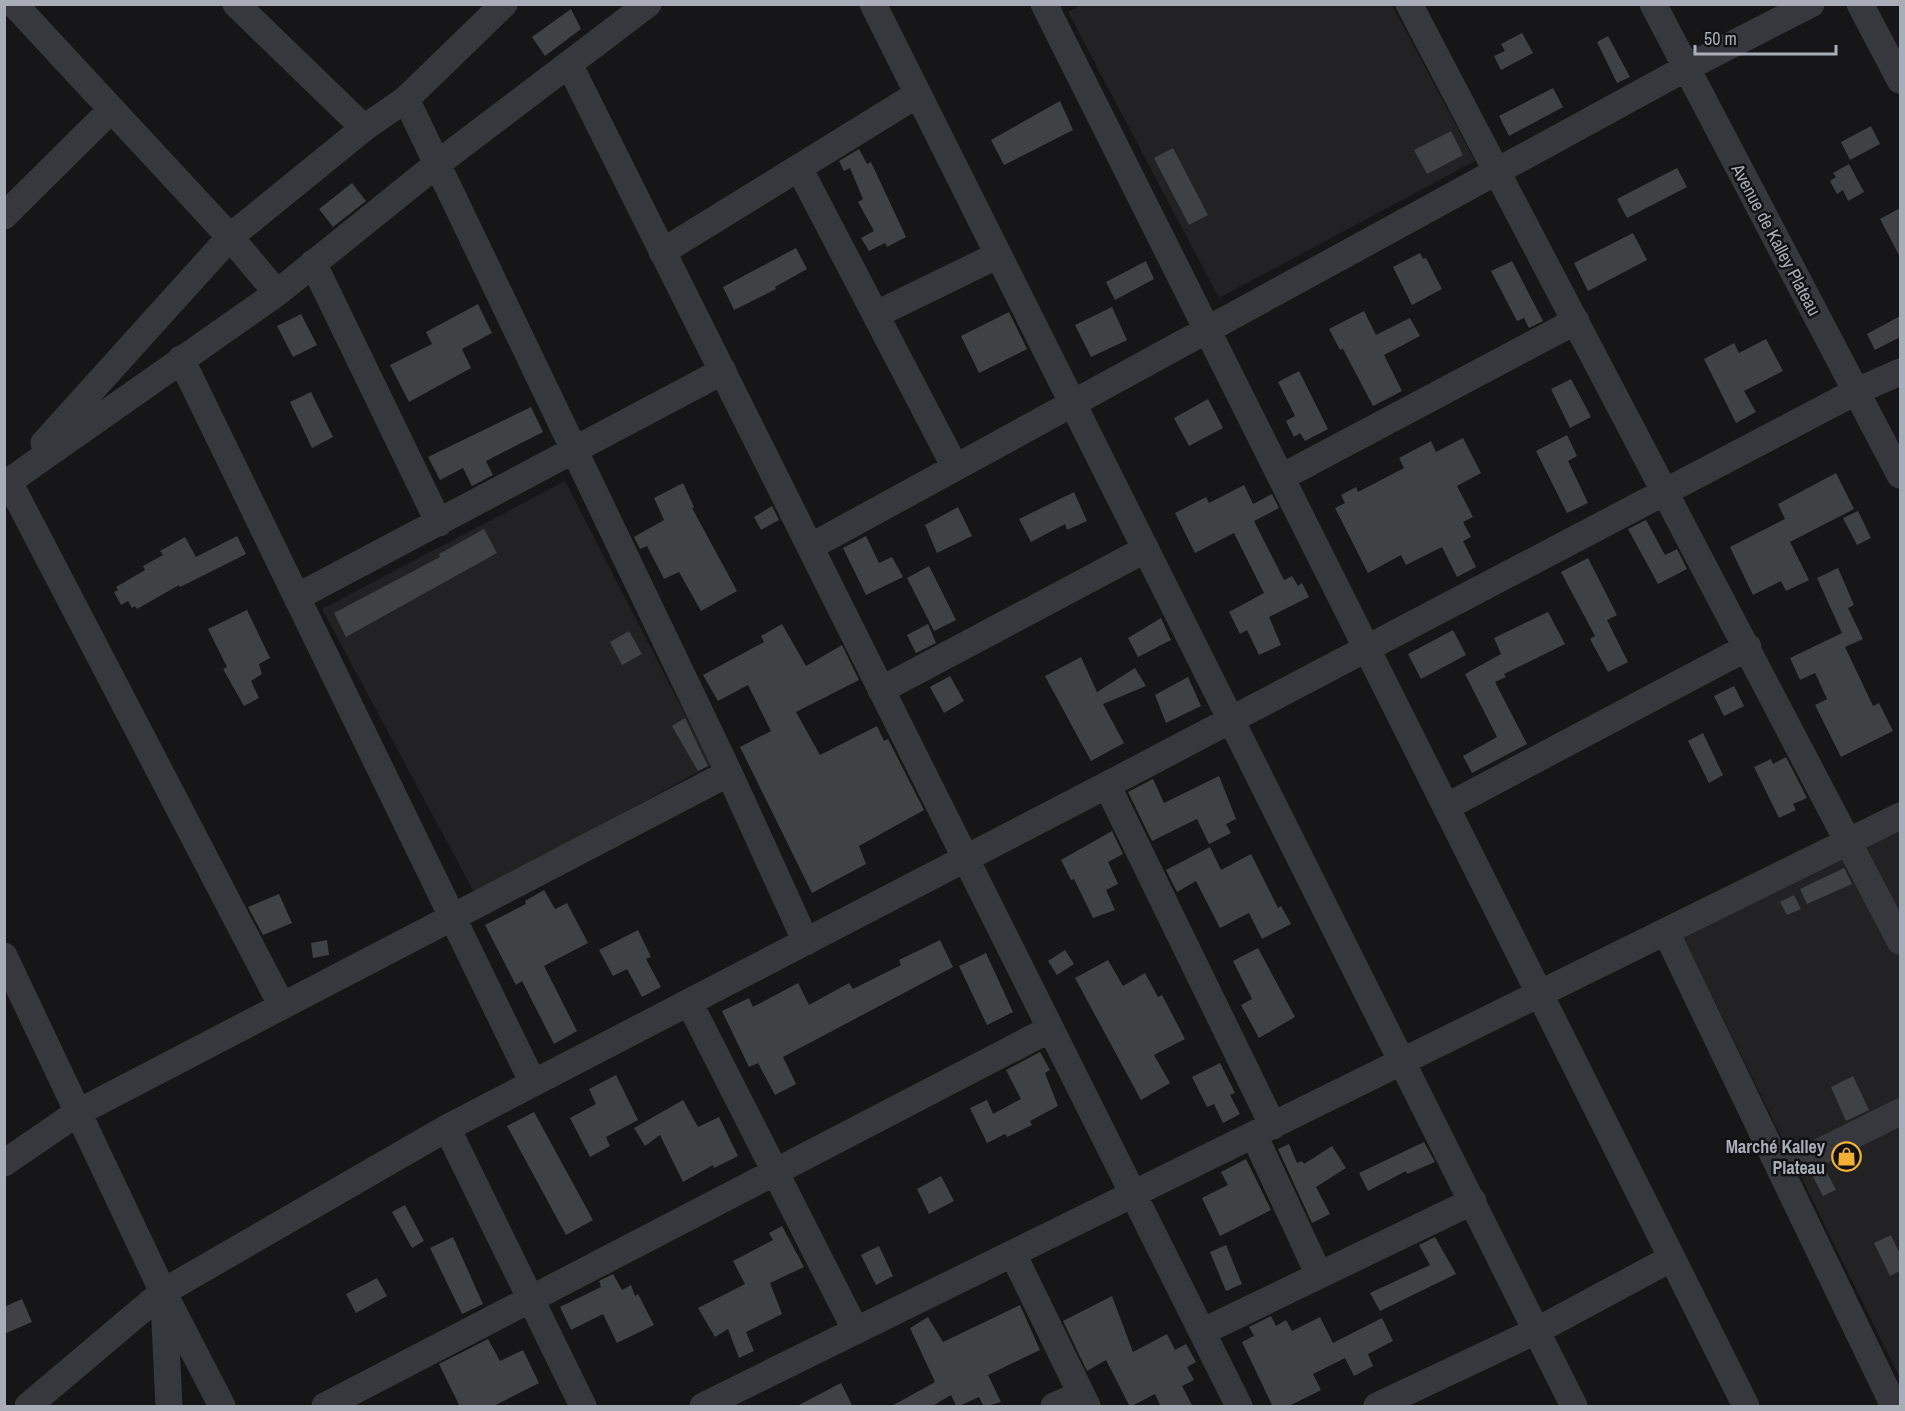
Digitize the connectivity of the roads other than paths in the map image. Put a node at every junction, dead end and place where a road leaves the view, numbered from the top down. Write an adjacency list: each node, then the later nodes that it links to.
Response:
1 (14, 4): 11 (street); 17 (street)
2 (236, 4): 18 (street)
3 (648, 4): 12 (street)
4 (873, 4): 15 (street)
5 (1409, 4): 21 (street)
6 (1653, 4): 13 (street, Avenue de Kalley Plateau)
7 (1811, 4): 13 (street)
8 (1860, 4): 14 (street)
9 (497, 7): 16 (street)
10 (1051, 7): 30 (street)
11 (4, 12)
12 (569, 64): 19 (street); 24 (street)
13 (1686, 68): 21 (street); 34 (street, Avenue de Kalley Plateau)
14 (1900, 80)
15 (918, 94): 20 (street); 25 (street)
16 (406, 99): 18 (street); 19 (street)
17 (110, 111): 22 (street); 23 (street)
18 (364, 128): 23 (street)
19 (437, 164): 26 (street); 36 (street)
20 (799, 168): 24 (street); 28 (street)
21 (1497, 171): 29 (street); 30 (street)
22 (4, 216)
23 (230, 237): 27 (street); 40 (street)
24 (662, 252): 32 (street)
25 (998, 255): 28 (street); 35 (street)
26 (313, 263): 27 (street); 42 (street)
27 (277, 293): 31 (street)
28 (877, 314): 37 (street)
29 (1576, 321): 39 (street); 41 (street)
30 (1208, 329): 35 (street); 39 (street)
31 (181, 359): 40 (street); 45 (street)
32 (723, 371): 36 (street); 43 (street)
33 (1900, 372): 34 (street)
34 (1856, 392): 38 (street, Avenue de Kalley Plateau); 41 (street)
35 (1073, 403): 37 (street); 44 (street)
36 (572, 452): 42 (street); 50 (street)
37 (955, 467): 43 (street)
38 (1900, 475)
39 (1282, 477): 47 (street)
40 (7, 484): 63 (street)
41 (1666, 492): 46 (street); 47 (street)
42 (439, 523): 45 (street)
43 (810, 547): 48 (street)
44 (1146, 549): 48 (street); 49 (street)
45 (297, 597): 56 (street)
46 (1748, 647): 52 (street); 54 (street)
47 (1368, 648): 49 (street); 52 (street)
48 (881, 690): 55 (street)
49 (1232, 720): 51 (street); 65 (street)
50 (729, 773): 56 (street); 59 (street)
51 (1107, 785): 55 (street); 70 (street)
52 (1446, 807): 61 (street)
53 (1900, 816): 54 (street)
54 (1850, 841): 57 (street); 58 (street)
55 (964, 857): 59 (street); 64 (street)
56 (452, 918): 63 (street); 66 (street)
57 (1666, 932): 61 (street); 72 (street)
58 (1900, 941)
59 (806, 942): 62 (street)
60 (4, 956): 68 (street)
61 (1540, 994): 65 (street); 77 (street)
62 (690, 1004): 66 (street); 73 (street)
63 (282, 1006): 68 (street)
64 (1050, 1029): 73 (street); 74 (street)
65 (1403, 1062): 70 (street); 75 (street)
66 (533, 1083): 69 (street)
67 (1900, 1112): 72 (street)
68 (77, 1113): 71 (street); 79 (street)
69 (447, 1128): 79 (street); 80 (street)
70 (1263, 1130): 74 (street); 78 (street)
71 (4, 1162)
72 (1781, 1171): 96 (street)
73 (775, 1172): 80 (street); 82 (street)
74 (1133, 1194): 76 (street); 83 (street)
75 (1473, 1201): 78 (street); 81 (street)
76 (1013, 1254): 82 (street); 84 (street)
77 (1672, 1258): 81 (street); 95 (street)
78 (1320, 1275): 83 (street)
79 (163, 1292): 85 (street); 86 (street); 87 (street)
80 (530, 1299): 88 (street); 89 (street)
81 (1538, 1330): 93 (street); 94 (street)
82 (856, 1331): 90 (street)
83 (1202, 1332): 92 (street)
84 (1084, 1400): 91 (street)
85 (28, 1407)
86 (170, 1407)
87 (222, 1407)
88 (325, 1407)
89 (583, 1407)
90 (702, 1407)
91 (1054, 1407)
92 (1239, 1407)
93 (1377, 1407)
94 (1574, 1407)
95 (1746, 1407)
96 (1894, 1407)

